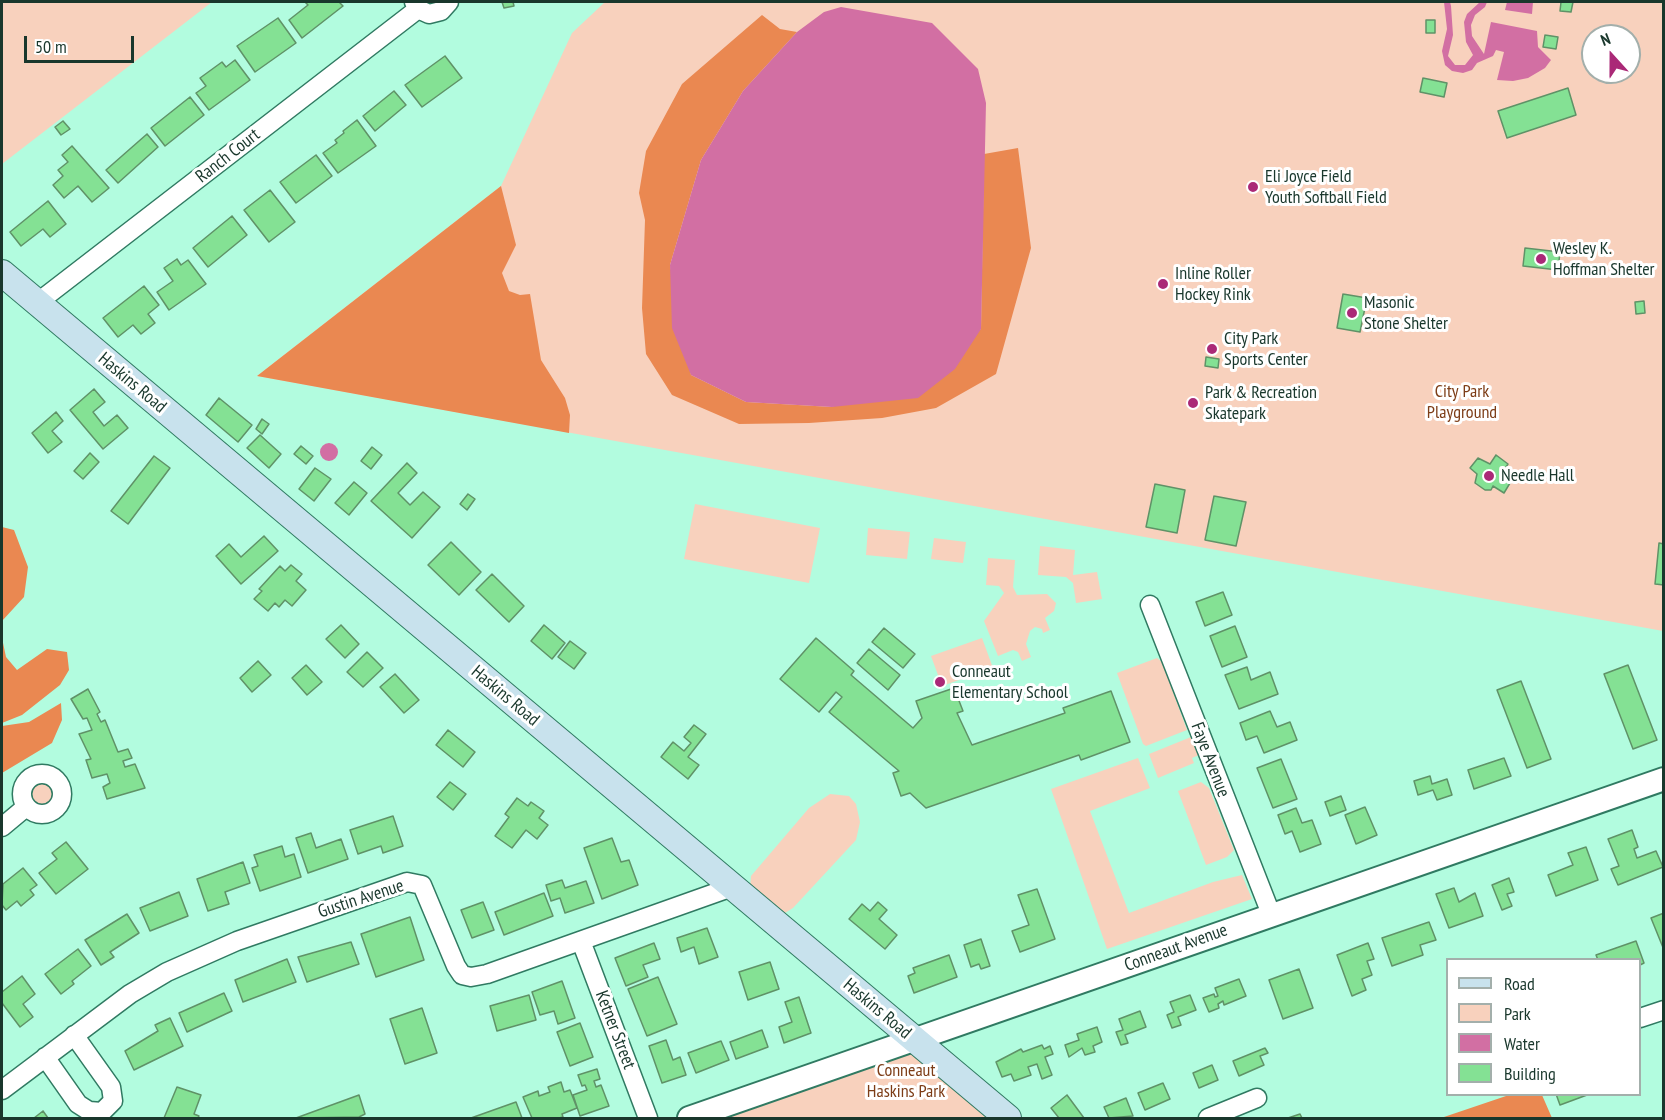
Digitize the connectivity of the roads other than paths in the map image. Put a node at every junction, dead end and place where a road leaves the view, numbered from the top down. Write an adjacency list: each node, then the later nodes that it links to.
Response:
1 (448, 2): 2 (street, Ranch Court)
2 (416, 5): 4 (street, Ranch Court)
3 (2, 273): 4 (main road, Haskins Road)
4 (37, 303): 9 (main road, Haskins Road)
5 (1150, 605): 10 (street, Faye Avenue)
6 (1663, 779): 10 (street, Conneaut Avenue)
7 (26, 807): 8 (street)
8 (2, 827)
9 (732, 887): 11 (street, Gustin Avenue); 15 (main road, Haskins Road)
10 (1271, 914): 15 (street, Conneaut Avenue)
11 (581, 941): 14 (street, Gustin Avenue); 19 (street, Ketner Street)
12 (1664, 1010): 13 (street)
13 (1641, 1018)
14 (74, 1035): 16 (street, Gustin Avenue); 16 (street)
15 (914, 1040): 20 (street, Conneaut Avenue); 21 (main road, Haskins Road)
16 (45, 1057): 17 (street, Gustin Avenue)
17 (2, 1090)
18 (1257, 1098): 22 (street)
19 (648, 1119)
20 (689, 1119)
21 (1008, 1119)
22 (1209, 1119)

